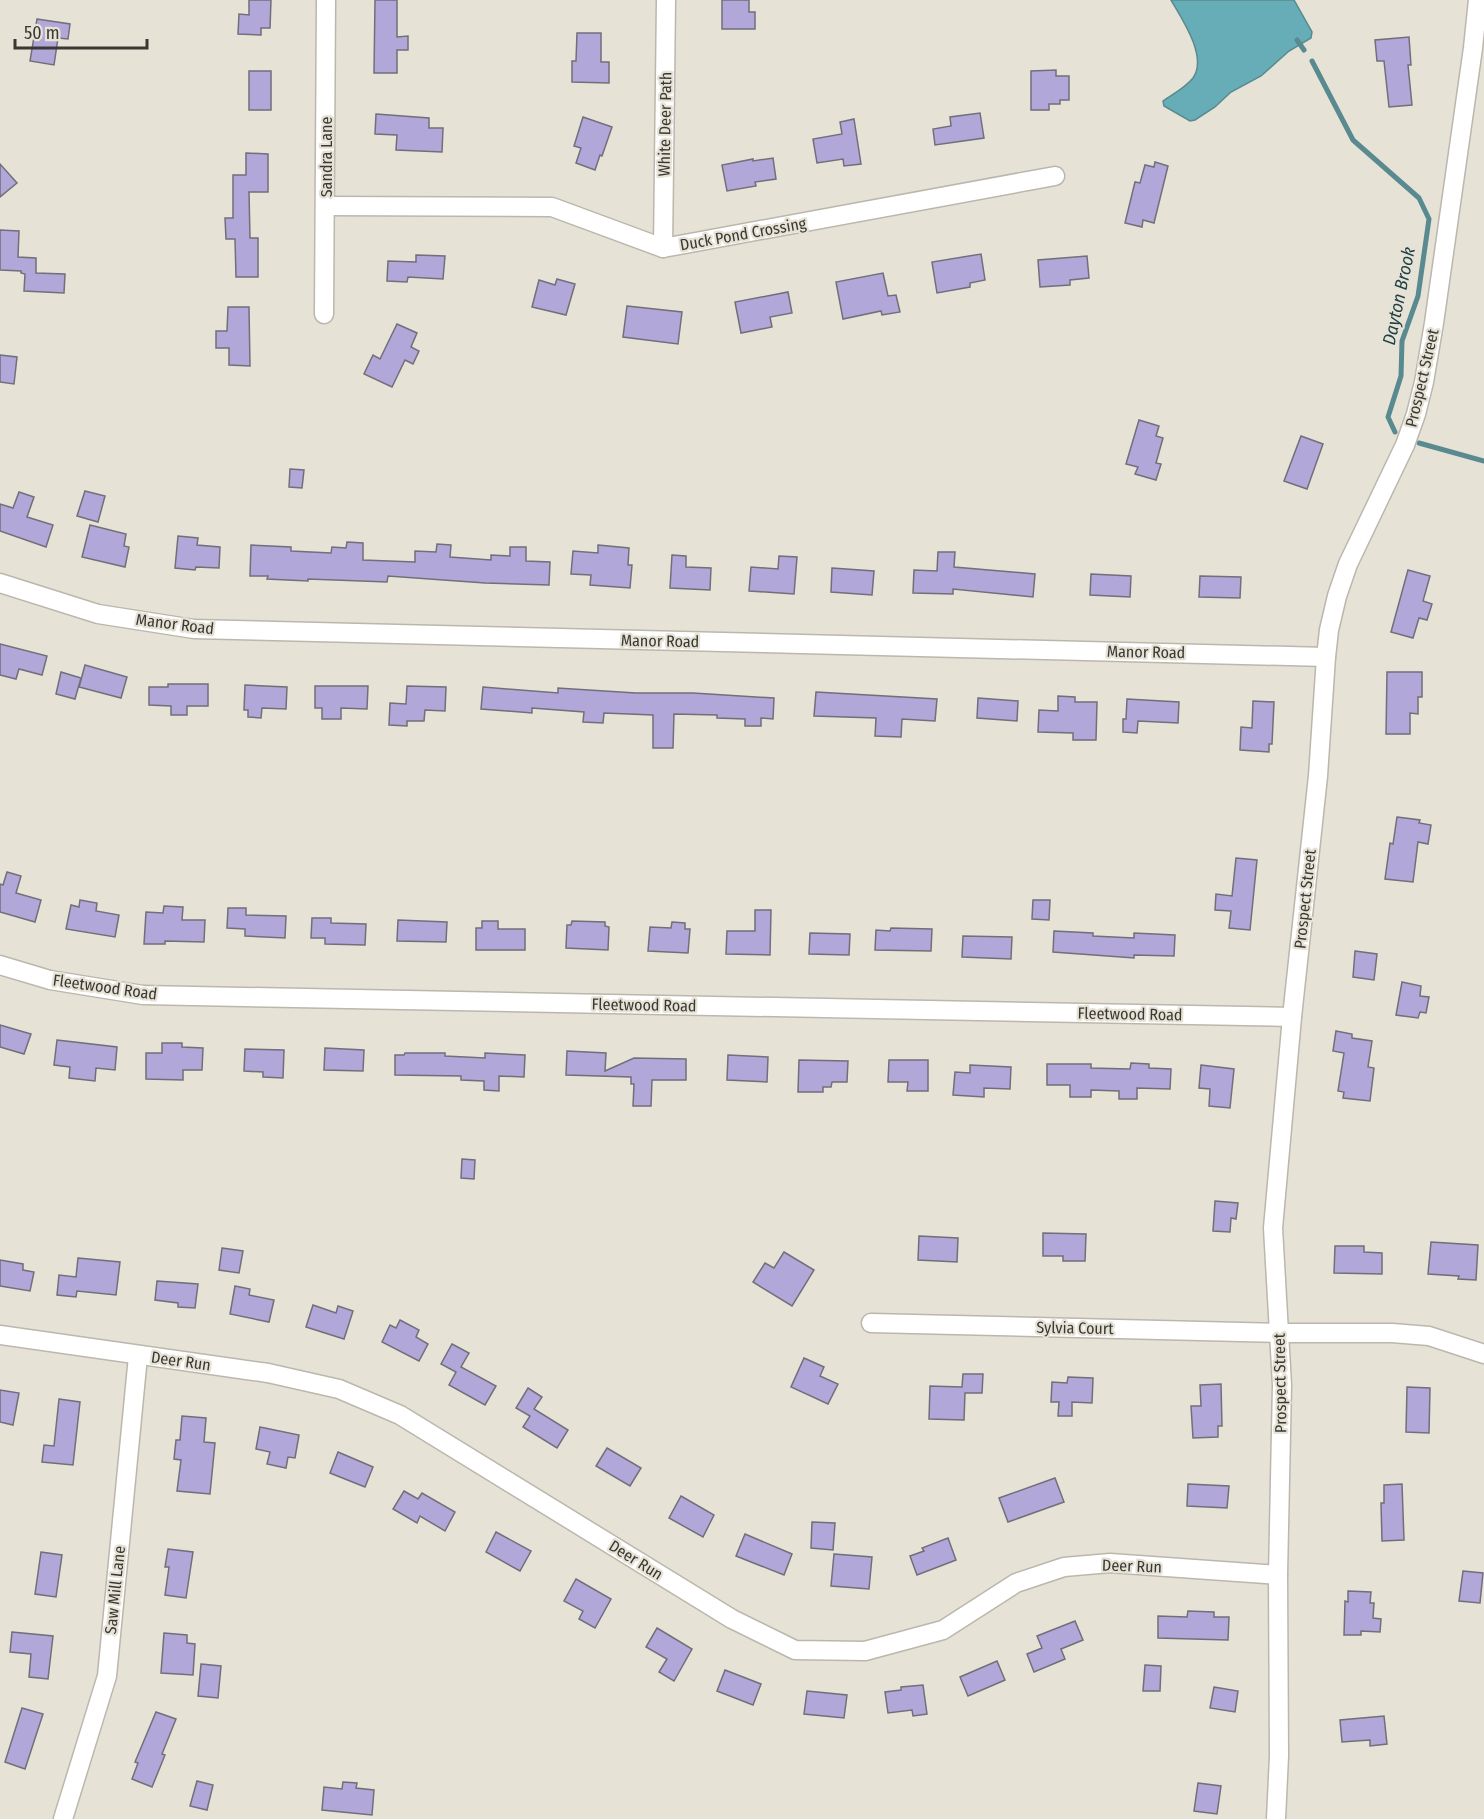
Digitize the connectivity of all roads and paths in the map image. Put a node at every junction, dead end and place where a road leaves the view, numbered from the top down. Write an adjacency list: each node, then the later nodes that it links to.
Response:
1 (326, 0): 5 (street, Sandra Lane)
2 (666, 0): 6 (street, White Deer Path)
3 (1478, 0): 9 (street, Prospect Street)
4 (1055, 176): 6 (street, Duck Pond Crossing)
5 (326, 206): 6 (street, Duck Pond Crossing); 7 (street, Sandra Lane)
6 (663, 248)
7 (324, 314)
8 (0, 583): 9 (street, Manor Road)
9 (1326, 657): 11 (street, Prospect Street)
10 (0, 965): 11 (street, Fleetwood Road)
11 (1292, 1017): 13 (street, Prospect Street)
12 (871, 1323): 13 (street, Sylvia Court)
13 (1279, 1333): 15 (street, Sylvia Court); 17 (street, Prospect Street)
14 (0, 1335): 16 (street, Deer Run)
15 (1484, 1354)
16 (138, 1356): 17 (street, Deer Run); 18 (street, Saw Mill Lane)
17 (1278, 1575): 19 (street, Prospect Street)
18 (63, 1819)
19 (1276, 1819)

